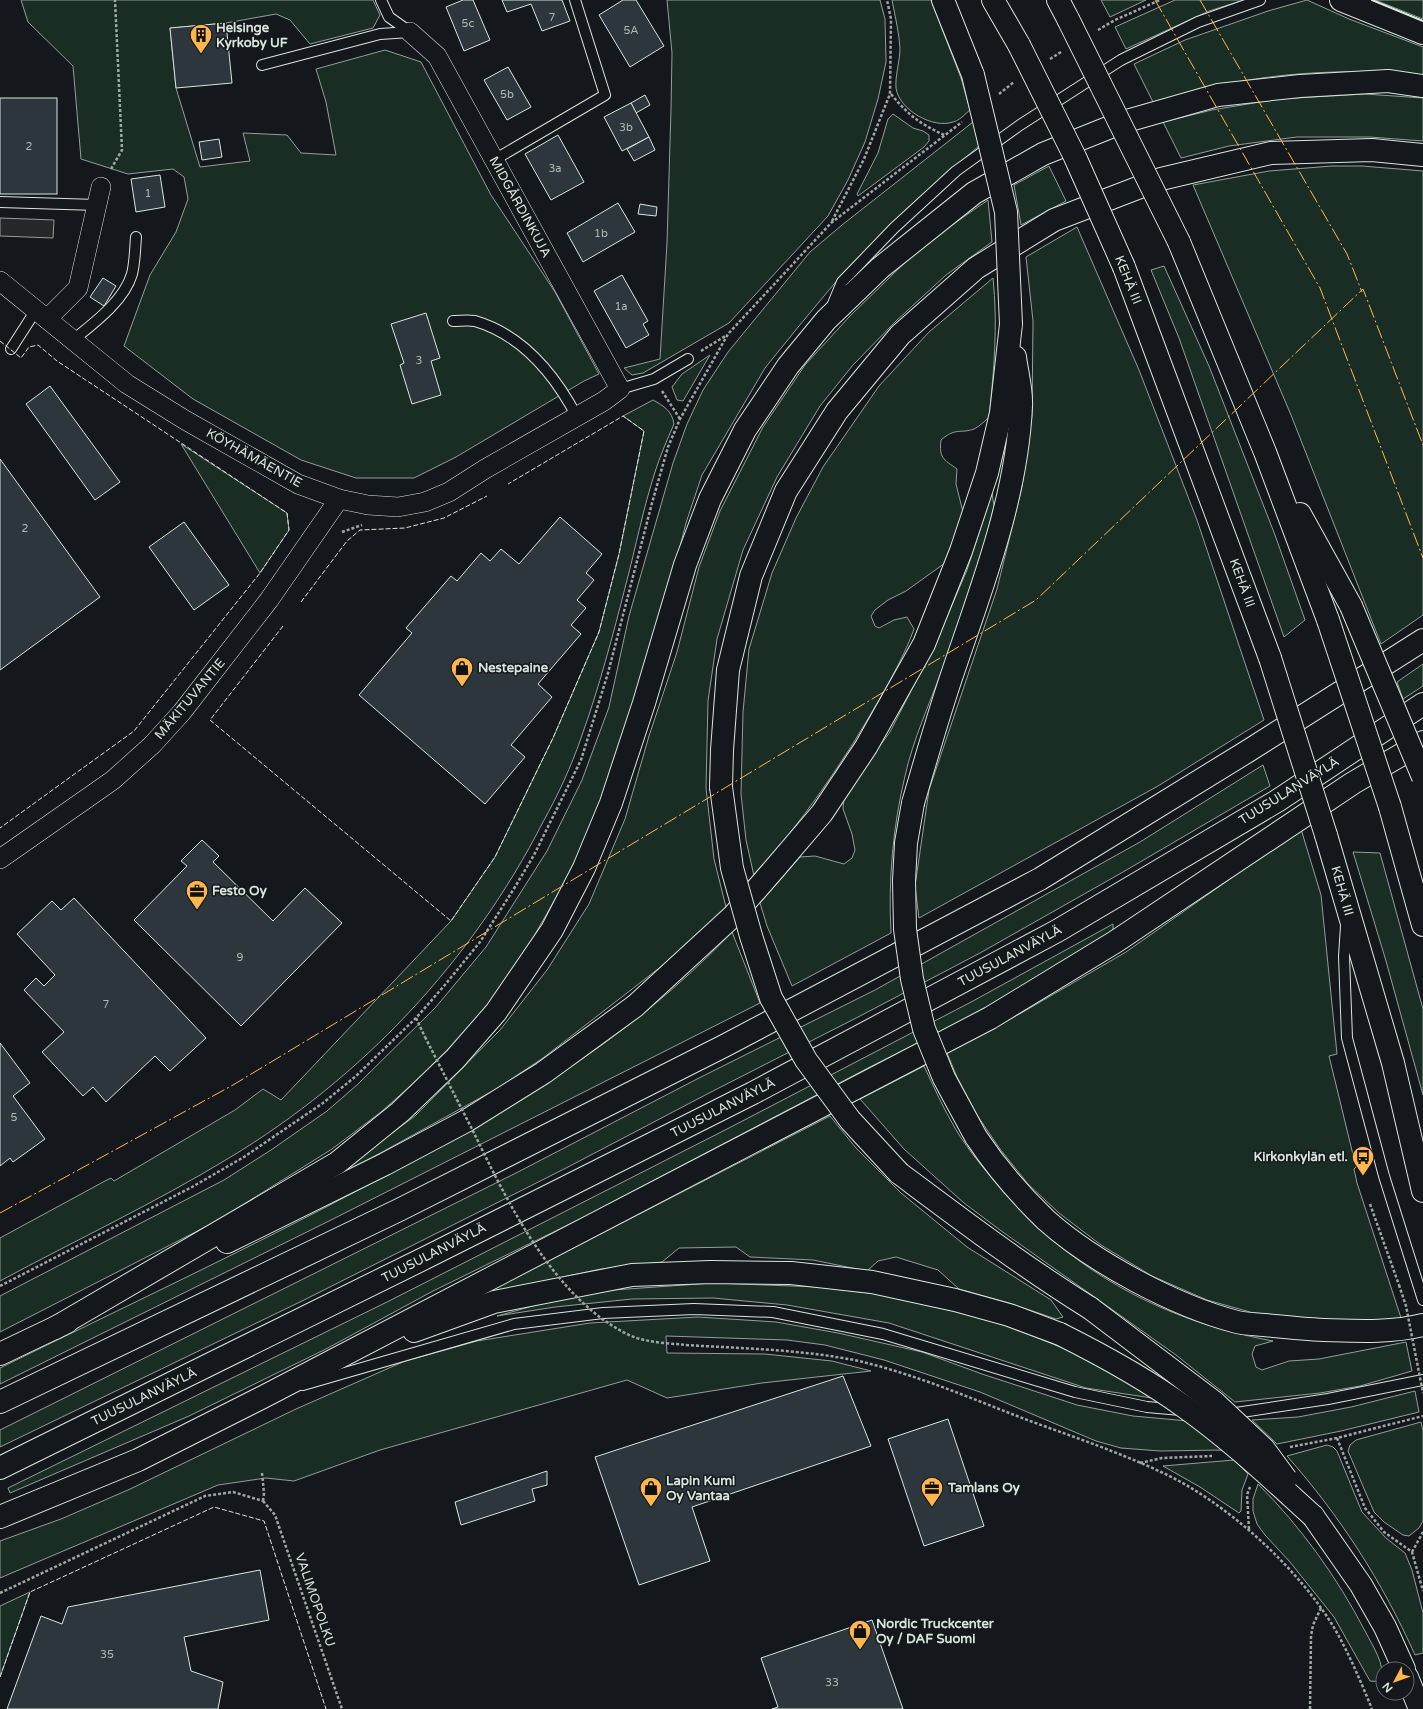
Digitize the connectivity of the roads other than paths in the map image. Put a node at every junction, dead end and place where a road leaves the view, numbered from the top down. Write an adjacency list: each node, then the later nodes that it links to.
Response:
1 (381, 0): 8 (lane)
2 (575, 0): 13 (lane)
3 (943, 0): 21 (highway, bridge)
4 (994, 0): 34 (highway, KEHÄ III, bridge)
5 (1260, 0): 19 (lane)
6 (1341, 0): 9 (highway)
7 (1063, 9): 27 (highway, bridge)
8 (410, 32): 10 (lane); 13 (street, MIDGÅRDINKUJA)
9 (1423, 33)
10 (262, 65)
11 (1423, 86): 19 (highway)
12 (1423, 155): 46 (highway, bridge)
13 (494, 160): 25 (street, MIDGÅRDINKUJA)
14 (99, 196): 15 (lane); 18 (street)
15 (0, 202)
16 (136, 237): 22 (lane)
17 (0, 281): 18 (street, KÖYHÄMÄENTIE)
18 (42, 315): 22 (street, KÖYHÄMÄENTIE); 23 (lane)
19 (826, 320): 39 (highway)
20 (453, 321): 26 (lane)
21 (1011, 324): 38 (highway, bridge); 39 (highway)
22 (74, 340): 28 (street, KÖYHÄMÄENTIE)
23 (11, 349)
24 (688, 359): 25 (lane)
25 (620, 389): 26 (street, KÖYHÄMÄENTIE)
26 (577, 417): 28 (street, KÖYHÄMÄENTIE)
27 (1266, 452): 32 (highway, bridge); 35 (highway, bridge)
28 (339, 499): 33 (street, MÄKITUVANTIE)
29 (1423, 640): 44 (highway)
30 (1423, 704): 45 (highway, TUUSULANVÄYLÄ)
31 (1423, 742): 41 (highway)
32 (1423, 777)
33 (0, 859)
34 (1347, 906): 36 (highway, KEHÄ III); 37 (lane)
35 (1423, 925)
36 (1423, 1191)
37 (1423, 1300)
38 (1423, 1325)
39 (54, 1328): 40 (highway)
40 (0, 1354)
41 (336, 1359): 43 (highway); 46 (highway, bridge)
42 (1423, 1380): 43 (lane)
43 (263, 1397): 47 (highway)
44 (0, 1402)
45 (0, 1468)
46 (1313, 1516): 48 (highway)
47 (0, 1518)
48 (1400, 1661)

